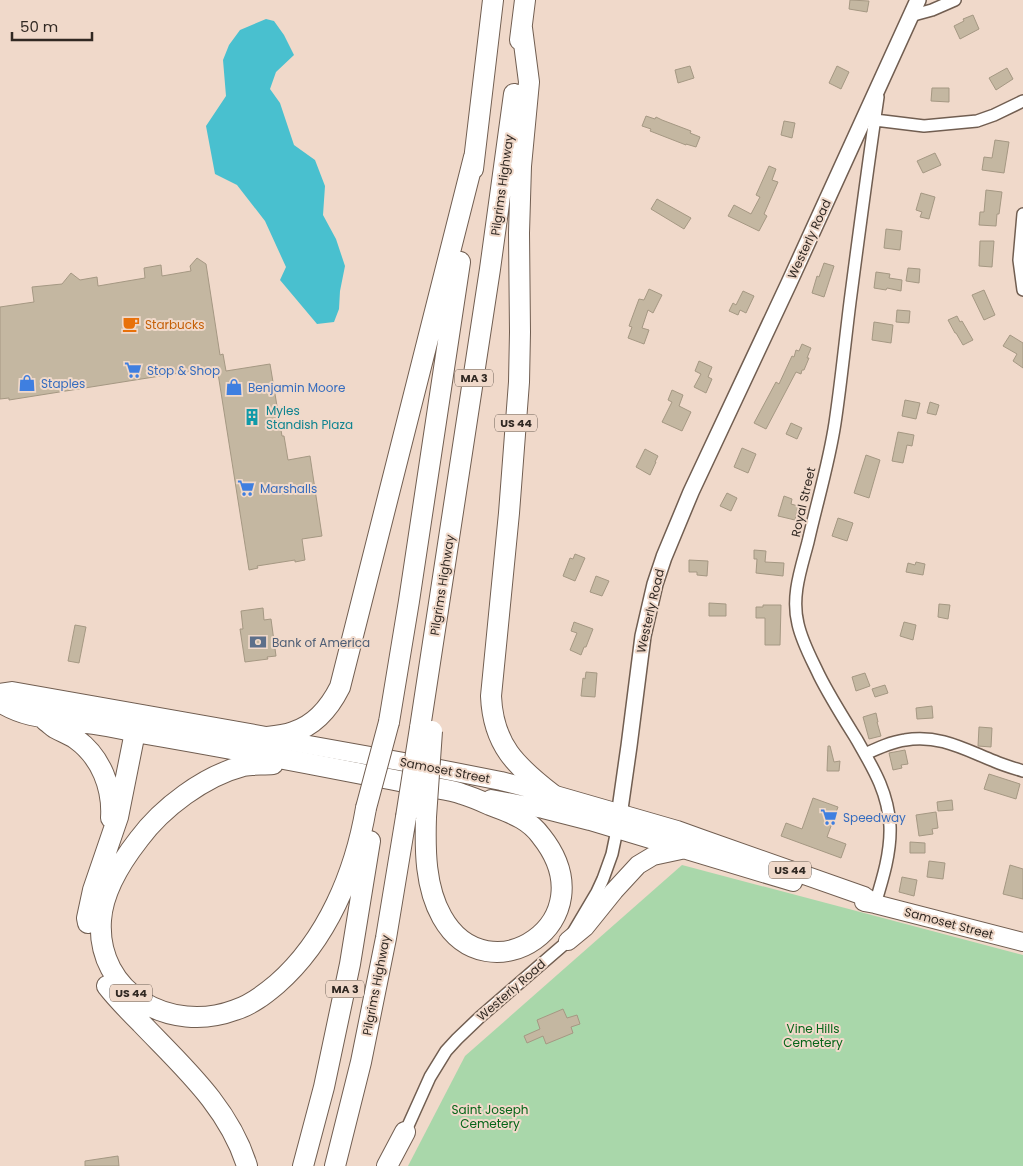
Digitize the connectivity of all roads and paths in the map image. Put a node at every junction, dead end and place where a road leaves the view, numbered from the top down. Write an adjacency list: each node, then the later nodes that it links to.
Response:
1 (493, 0): 10 (highway, US 44)
2 (524, 0): 6 (highway, Pilgrims Highway / US 44)
3 (918, 0): 5 (street, Westerly Road)
4 (955, 0): 5 (street)
5 (910, 16): 7 (street, Westerly Road)
6 (522, 28): 17 (highway, Pilgrims Highway / MA 3); 23 (highway, US 44)
7 (879, 86): 9 (street, Royal Street); 25 (street, Westerly Road)
8 (1023, 101): 9 (street)
9 (875, 120): 19 (street, Royal Street)
10 (474, 157): 18 (highway); 24 (highway, US 44, bridge)
11 (1023, 214): 12 (street)
12 (1023, 290)
13 (0, 694): 16 (highway, Samoset Street)
14 (0, 702): 15 (highway, Samoset Street)
15 (42, 718): 16 (highway, Samoset Street); 26 (highway)
16 (139, 724): 18 (highway, Samoset Street); 20 (highway, Samoset Street); 26 (highway)
17 (426, 730): 22 (highway, bridge); 34 (highway, Pilgrims Highway / MA 3, bridge)
18 (266, 737): 23 (main road, Samoset Street)
19 (865, 754): 21 (street); 28 (street, Royal Street)
20 (302, 762): 22 (highway, Samoset Street / US 44); 24 (highway, US 44)
21 (1023, 771)
22 (461, 793): 25 (main road, Samoset Street / US 44)
23 (552, 794): 25 (main road, Samoset Street / US 44)
24 (371, 809): 33 (highway, MA 3)
25 (618, 822): 27 (main road, Samoset Street / US 44); 28 (main road, Samoset Street / US 44); 29 (street, Westerly Road)
26 (110, 836): 32 (highway)
27 (684, 849): 28 (main road, Samoset Street / US 44); 29 (main road)
28 (875, 904): 30 (main road, Samoset Street / US 44)
29 (568, 941): 31 (street, Westerly Road)
30 (1023, 942)
31 (405, 1132): 35 (highway)
32 (247, 1166)
33 (303, 1166)
34 (334, 1166)
35 (388, 1166)

